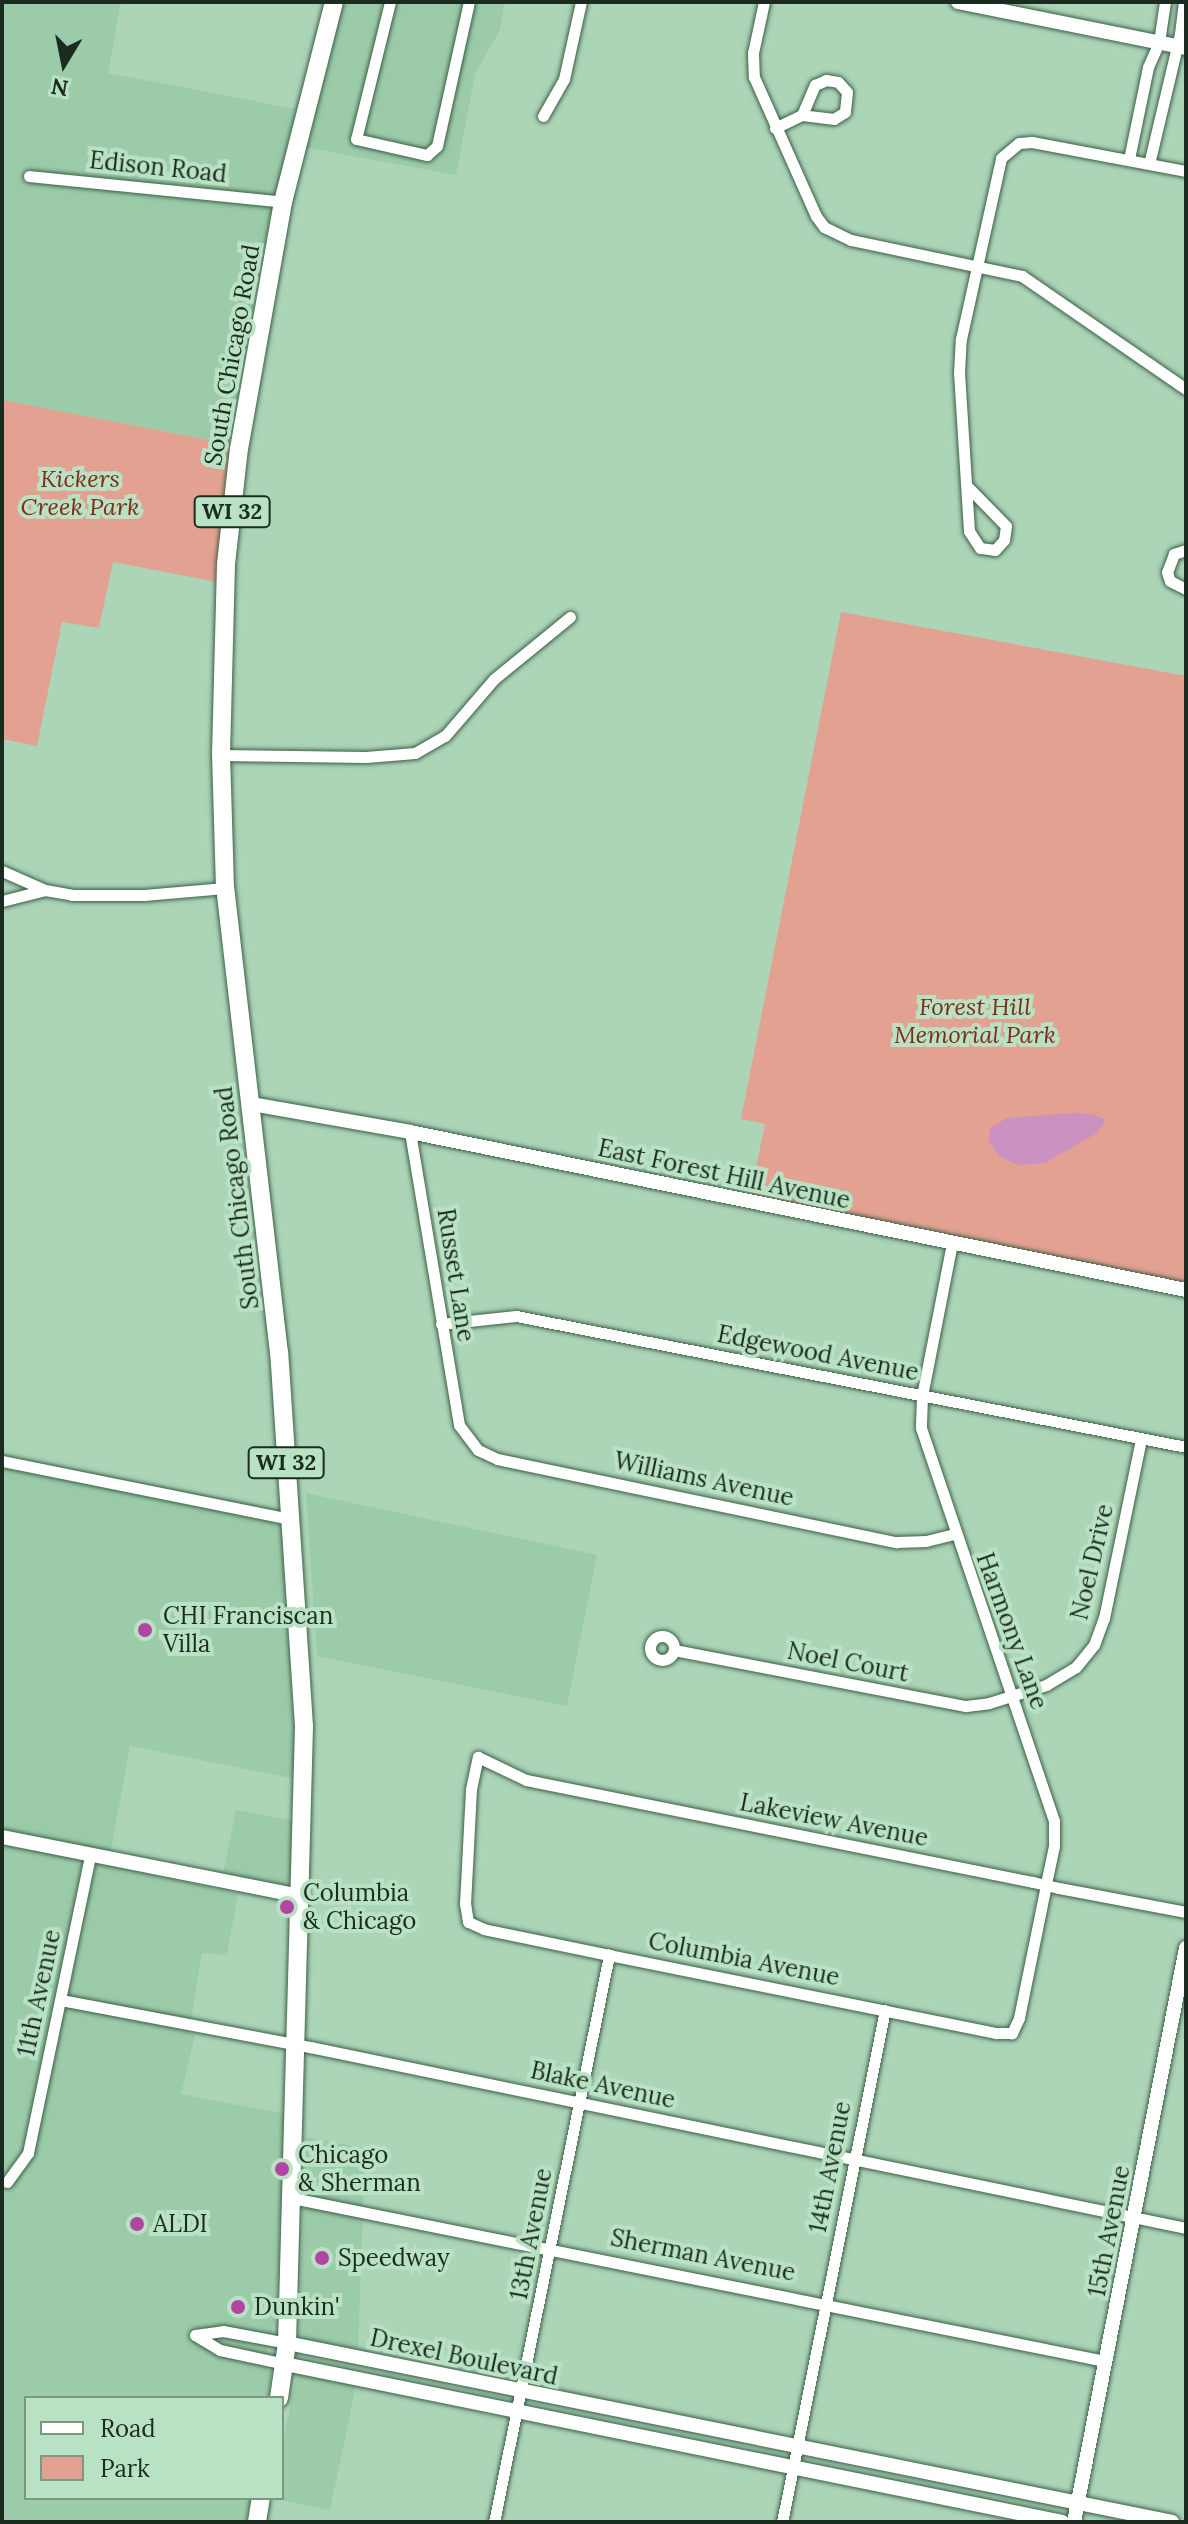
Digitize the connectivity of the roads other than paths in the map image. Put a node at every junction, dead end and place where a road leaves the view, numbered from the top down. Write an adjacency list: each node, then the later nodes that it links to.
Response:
1 (334, 2): 18 (main road, South Chicago Road / WI 32)
2 (390, 2): 3 (street)
3 (469, 2)
4 (581, 2): 12 (street)
5 (764, 2): 13 (street)
6 (958, 2): 9 (street)
7 (1165, 2): 9 (street)
8 (1184, 2): 10 (street)
9 (1159, 42): 10 (street); 14 (street)
10 (1182, 47): 15 (street)
11 (802, 115): 13 (street)
12 (543, 116)
13 (775, 128): 19 (street)
14 (1129, 159): 15 (street); 19 (street)
15 (1149, 164): 16 (street)
16 (1186, 171)
17 (29, 176): 18 (street, Edison Road)
18 (283, 202): 25 (main road, South Chicago Road / WI 32)
19 (977, 264): 20 (street); 21 (street)
20 (1186, 389)
21 (968, 487): 21 (street)
22 (1186, 550): 23 (street)
23 (1186, 589)
24 (570, 617): 25 (street)
25 (221, 755): 27 (main road, South Chicago Road / WI 32)
26 (2, 871): 28 (street)
27 (225, 888): 28 (street); 30 (main road, South Chicago Road / WI 32)
28 (45, 890): 29 (street)
29 (2, 901)
30 (252, 1104): 31 (street, East Forest Hill Avenue); 40 (main road, South Chicago Road / WI 32)
31 (410, 1132): 32 (street, East Forest Hill Avenue); 34 (street, Russet Lane)
32 (952, 1243): 33 (street, East Forest Hill Avenue); 35 (street, Harmony Lane)
33 (1186, 1290)
34 (441, 1324): 35 (street, Edgewood Avenue); 36 (street, Russet Lane)
35 (922, 1396): 37 (street, Edgewood Avenue); 41 (street, Harmony Lane)
36 (459, 1425): 41 (street, Williams Avenue)
37 (1141, 1439): 38 (street, Edgewood Avenue); 43 (street, Noel Drive)
38 (1186, 1447)
39 (2, 1461): 40 (street)
40 (290, 1519): 47 (main road, South Chicago Road / WI 32)
41 (954, 1534): 43 (street, Harmony Lane)
42 (674, 1650): 43 (street, Noel Court)
43 (1013, 1696): 46 (street, Harmony Lane)
44 (2, 1837): 45 (street)
45 (90, 1855): 47 (street); 52 (street, 11th Avenue)
46 (1046, 1885): 48 (street, Lakeview Avenue); 49 (street, Lakeview Avenue); 54 (street, Harmony Lane)
47 (301, 1896): 55 (main road, South Chicago Road / WI 32)
48 (1186, 1912)
49 (468, 1922): 51 (street, Columbia Avenue)
50 (1186, 1948): 60 (street, 15th Avenue)
51 (609, 1955): 53 (street, Columbia Avenue); 56 (street, 13th Avenue)
52 (61, 2000): 55 (street, Blake Avenue); 58 (street, 11th Avenue)
53 (885, 2010): 54 (street, Columbia Avenue); 57 (street, 14th Avenue)
54 (1012, 2033)
55 (296, 2045): 56 (street, Blake Avenue); 59 (main road, South Chicago Road / WI 32)
56 (579, 2102): 57 (street, Blake Avenue); 62 (street, 13th Avenue)
57 (854, 2160): 60 (street, Blake Avenue); 63 (street, 14th Avenue)
58 (7, 2182)
59 (292, 2198): 62 (street, Sherman Avenue); 64 (main road, South Chicago Road / WI 32)
60 (1135, 2217): 61 (street, Blake Avenue); 65 (street, 15th Avenue)
61 (1186, 2228)
62 (550, 2247): 63 (street, Sherman Avenue); 67 (street, 13th Avenue)
63 (825, 2302): 65 (street, Sherman Avenue); 70 (street, 14th Avenue)
64 (287, 2343): 66 (main road, South Chicago Road / WI 32); 66 (street, Drexel Boulevard); 67 (street, Drexel Boulevard)
65 (1105, 2361): 73 (street, 15th Avenue)
66 (285, 2364): 68 (main road, South Chicago Road / WI 32); 69 (street, Drexel Boulevard)
67 (522, 2392): 69 (street, 13th Avenue); 70 (street, Drexel Boulevard)
68 (279, 2396)
69 (518, 2411): 71 (street, Drexel Boulevard); 75 (street, 13th Avenue)
70 (798, 2448): 71 (street, 14th Avenue); 73 (street, Drexel Boulevard)
71 (794, 2467): 76 (street, 14th Avenue); 77 (street, Drexel Boulevard)
72 (261, 2500): 74 (main road)
73 (1077, 2505): 78 (street, 15th Avenue); 79 (street, Drexel Boulevard)
74 (257, 2522)
75 (494, 2522)
76 (782, 2522)
77 (1062, 2522)
78 (1074, 2522)
79 (1172, 2522)

